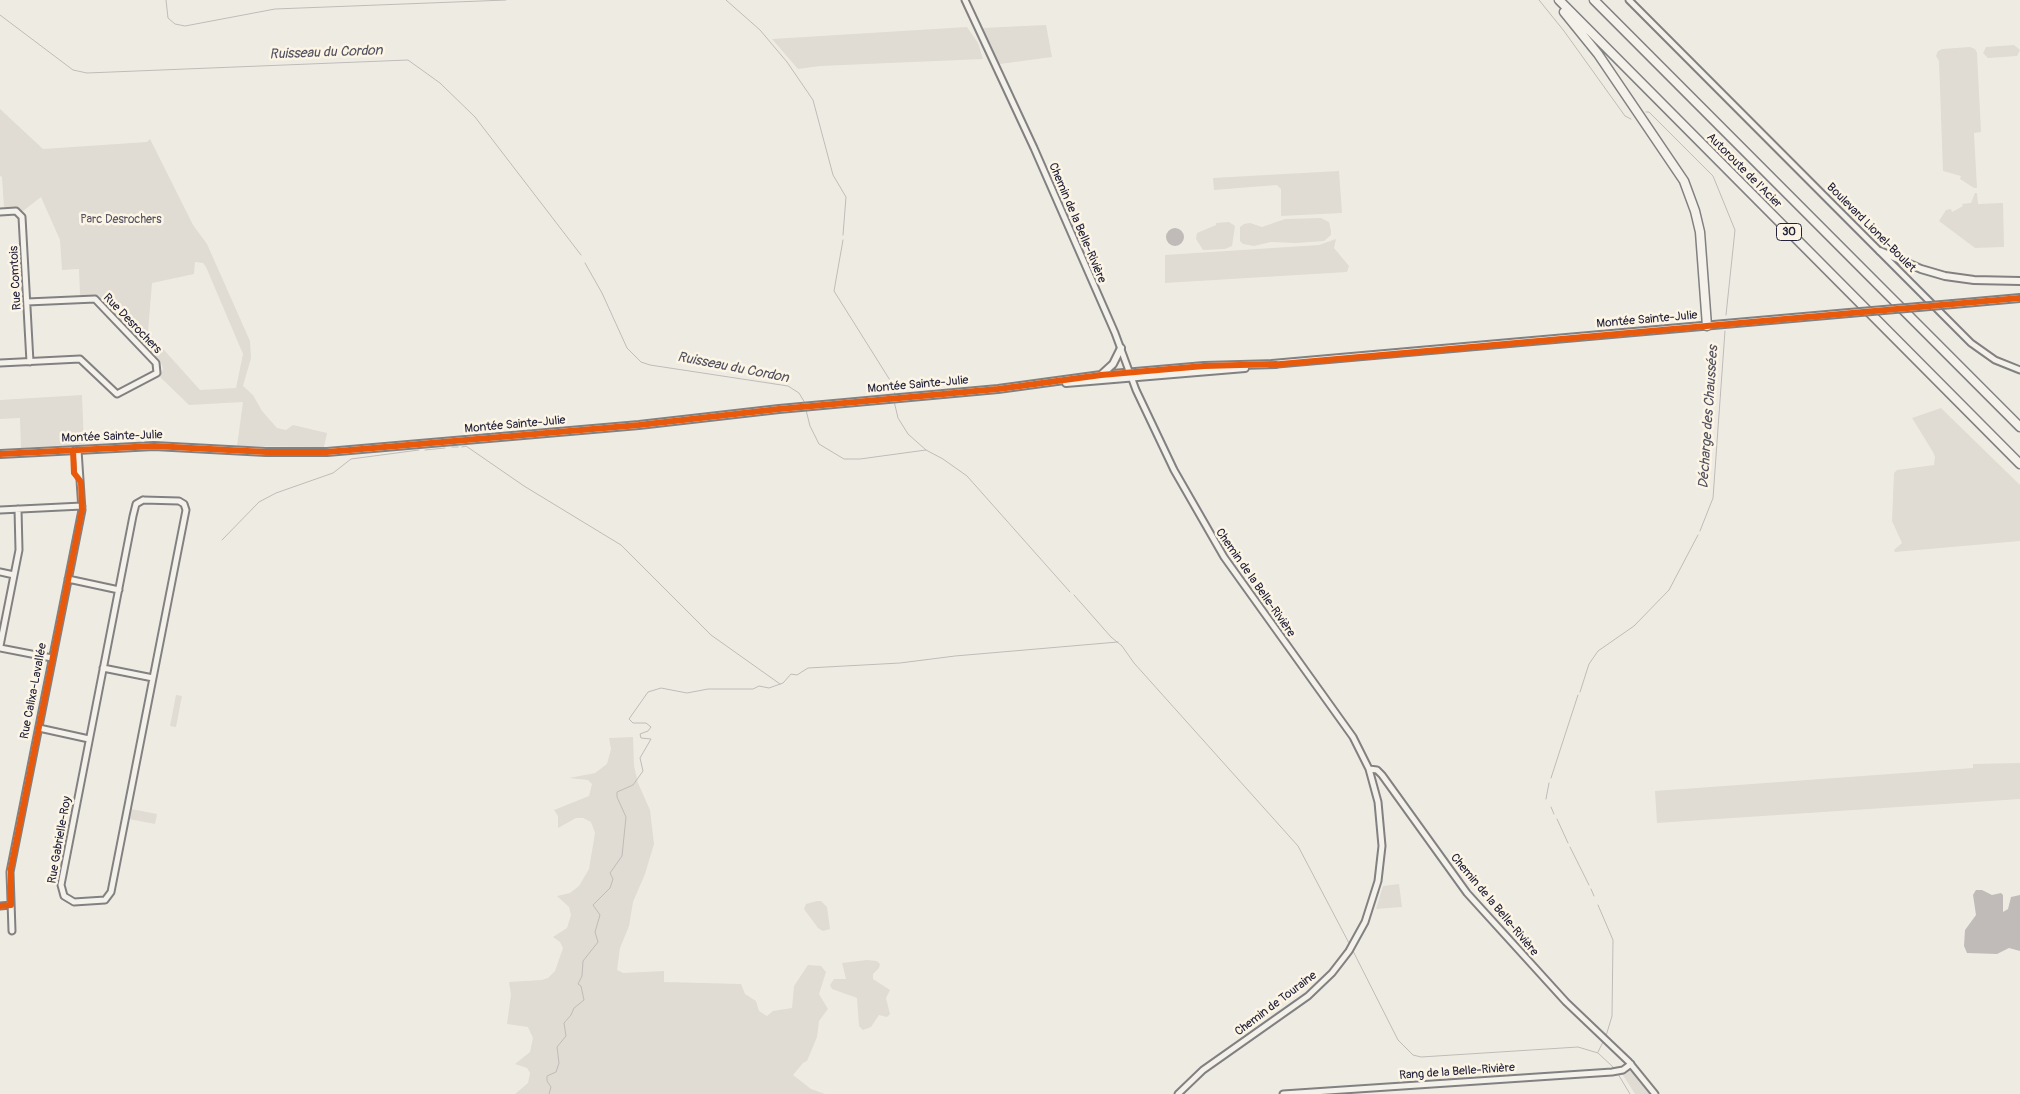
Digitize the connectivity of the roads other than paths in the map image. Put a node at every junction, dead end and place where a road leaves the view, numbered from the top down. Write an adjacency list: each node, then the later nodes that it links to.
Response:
1 (965, 0): 12 (street, Chemin de la Belle-Rivière)
2 (1555, 0): 11 (highway)
3 (1559, 0): 22 (highway, Autoroute de l'Acier / 30)
4 (1594, 0): 19 (highway, Autoroute de l'Acier / 30)
5 (1629, 0): 7 (street, Boulevard Lionel-Boulet)
6 (0, 212): 10 (street, Rue Comtois)
7 (1880, 251): 8 (main road); 15 (street, Boulevard Lionel-Boulet)
8 (2020, 281)
9 (2020, 298): 11 (main road, Montée Sainte-Julie, bridge)
10 (27, 302): 13 (street, Rue Comtois); 13 (street, Rue Desrochers)
11 (1707, 326): 17 (main road, Montée Sainte-Julie)
12 (1121, 348): 16 (main road); 17 (street, Chemin de la Belle-Rivière)
13 (30, 362): 14 (street, Rue Desrochers)
14 (0, 363)
15 (2020, 370)
16 (1101, 375): 17 (main road, Montée Sainte-Julie); 18 (main road, Montée Sainte-Julie)
17 (1131, 375): 18 (main road, Montée Sainte-Julie); 36 (street, Chemin de la Belle-Rivière)
18 (1030, 384): 20 (main road, Montée Sainte-Julie)
19 (2020, 427)
20 (78, 450): 21 (main road, Montée Sainte-Julie); 23 (street, Rue Calixa-Lavallée)
21 (0, 454)
22 (2020, 464)
23 (82, 506): 24 (street); 28 (street, Rue Calixa-Lavallée)
24 (18, 509): 25 (street); 27 (street)
25 (0, 510)
26 (0, 572): 27 (street)
27 (14, 575): 30 (street)
28 (68, 579): 29 (street); 31 (street, Rue Calixa-Lavallée)
29 (119, 590): 32 (street, Rue Gabrielle-Roy); 33 (street, Rue Gabrielle-Roy)
30 (0, 647): 31 (street)
31 (52, 658): 34 (street, Rue Calixa-Lavallée)
32 (103, 668): 33 (street); 35 (street, Rue Gabrielle-Roy)
33 (153, 678): 35 (street, Rue Gabrielle-Roy)
34 (39, 728): 35 (street); 37 (street, Rue Calixa-Lavallée)
35 (89, 739)
36 (1369, 768): 40 (street, Chemin de la Belle-Rivière); 41 (street, Chemin de Touraine)
37 (11, 905): 38 (street); 39 (street, Rue Calixa-Lavallée)
38 (0, 906)
39 (12, 931)
40 (1631, 1064): 42 (street, Rang de la Belle-Rivière); 43 (street, Chemin de la Belle-Rivière)
41 (1178, 1094)
42 (1283, 1094)
43 (1655, 1094)

